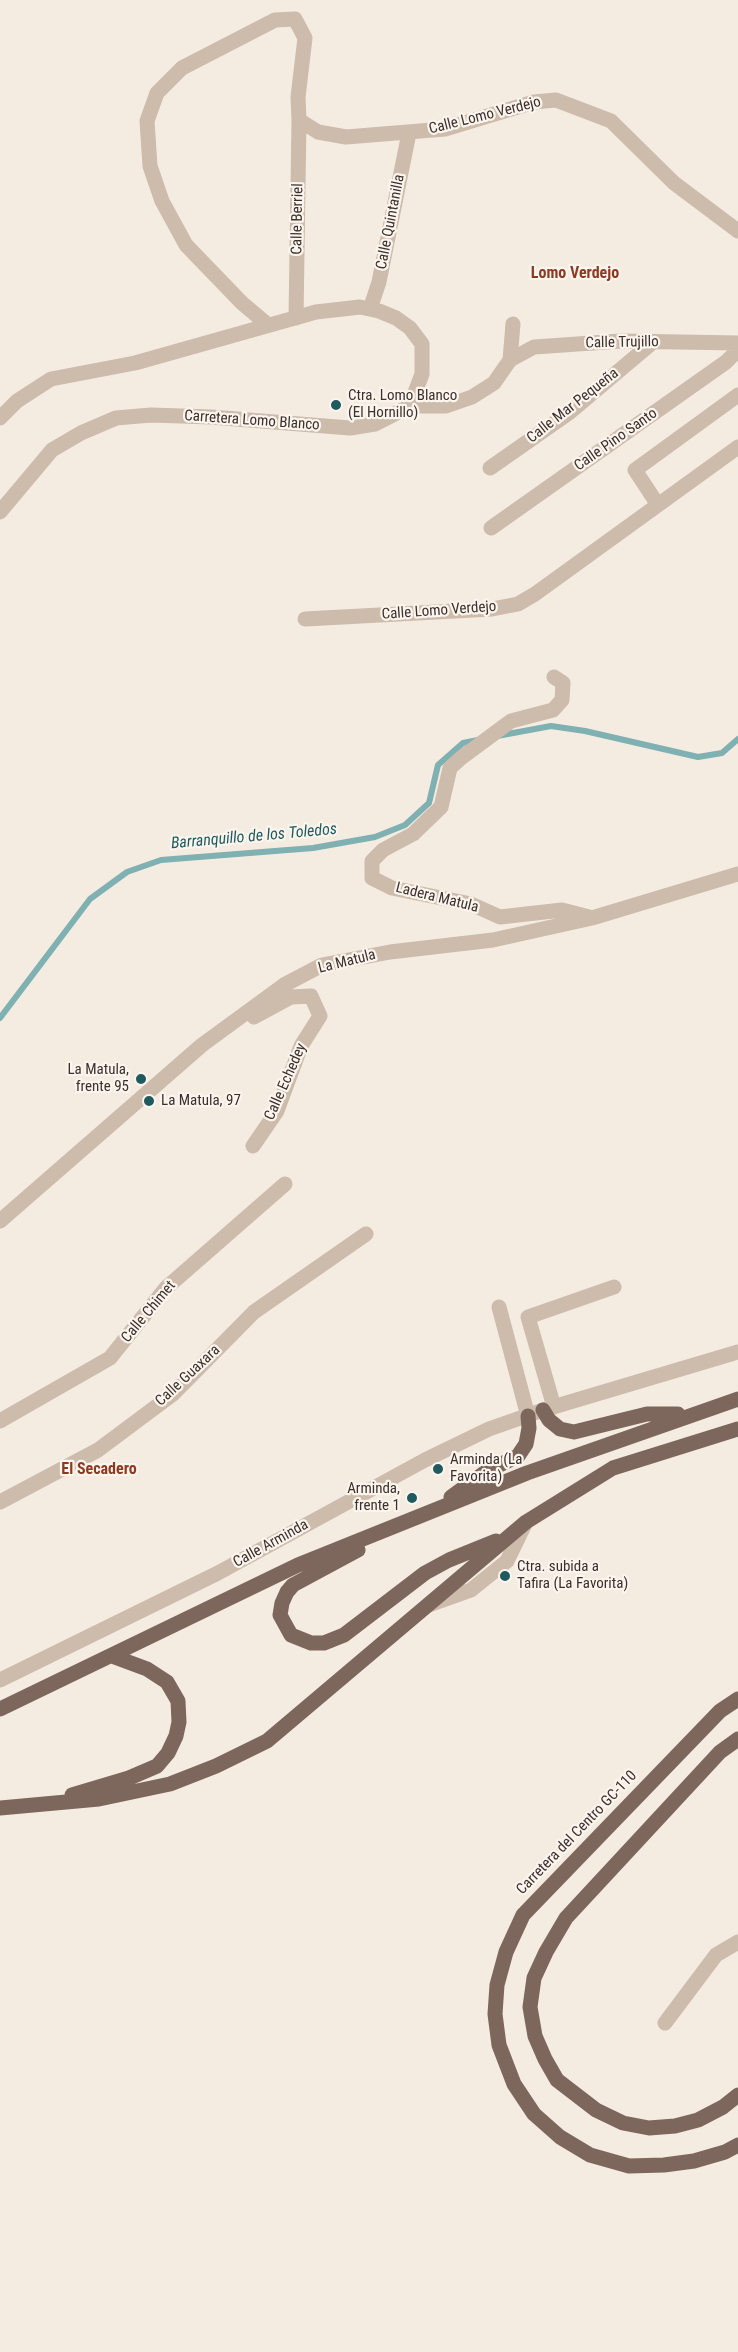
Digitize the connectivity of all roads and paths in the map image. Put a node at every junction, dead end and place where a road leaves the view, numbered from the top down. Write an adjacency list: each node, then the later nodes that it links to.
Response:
1 (299, 120): 2 (street, Calle Lomo Verdejo); 5 (street, Calle Berriel); 7 (street)
2 (409, 133): 3 (street, Calle Lomo Verdejo); 4 (street, Calle Quintanilla)
3 (738, 231)
4 (370, 309): 5 (street); 13 (street)
5 (296, 318): 7 (street)
6 (513, 324): 11 (street)
7 (268, 325): 14 (street)
8 (653, 342): 9 (street, Calle Trujillo); 11 (street, Calle Trujillo); 16 (street, Calle Mar Pequeña)
9 (738, 343)
10 (738, 350): 19 (street, Calle Pino Santo)
11 (510, 360): 13 (street, Calle Trujillo)
12 (738, 395): 17 (street)
13 (410, 406): 18 (street, Carretera Lomo Blanco)
14 (0, 418)
15 (738, 447): 17 (street, Calle Lomo Verdejo)
16 (490, 468)
17 (658, 505): 20 (street, Calle Lomo Verdejo)
18 (0, 512)
19 (491, 528)
20 (305, 619)
21 (554, 677): 23 (street, Ladera Matula)
22 (738, 874): 23 (street, La Matula)
23 (592, 918): 24 (street, La Matula)
24 (202, 1045): 25 (street, Calle Echedey); 27 (street, La Matula)
25 (253, 1146)
26 (285, 1184): 36 (street, Calle Chimet)
27 (0, 1221)
28 (366, 1234): 38 (street, Calle Guaxara)
29 (614, 1287): 33 (street)
30 (499, 1307): 35 (street)
31 (738, 1352): 33 (street, Calle Arminda)
32 (738, 1399): 34 (main road)
33 (549, 1409): 34 (main road); 35 (street, Calle Arminda)
34 (690, 1414): 39 (main road)
35 (528, 1416): 39 (main road); 44 (street, Calle Arminda)
36 (0, 1421)
37 (738, 1429): 40 (main road)
38 (0, 1502)
39 (432, 1511): 41 (main road); 43 (main road)
40 (526, 1522): 41 (main road); 42 (street)
41 (512, 1534): 42 (main road)
42 (426, 1606): 50 (main road)
43 (112, 1656): 45 (main road); 50 (main road)
44 (0, 1680)
45 (50, 1684): 47 (main road); 48 (main road)
46 (738, 1699): 55 (main road, Carretera del Centro GC-110)
47 (0, 1704)
48 (0, 1709)
49 (738, 1739): 54 (main road)
50 (40, 1804): 51 (main road)
51 (0, 1808)
52 (738, 1942): 53 (street)
53 (665, 2023)
54 (738, 2095)
55 (738, 2145)

